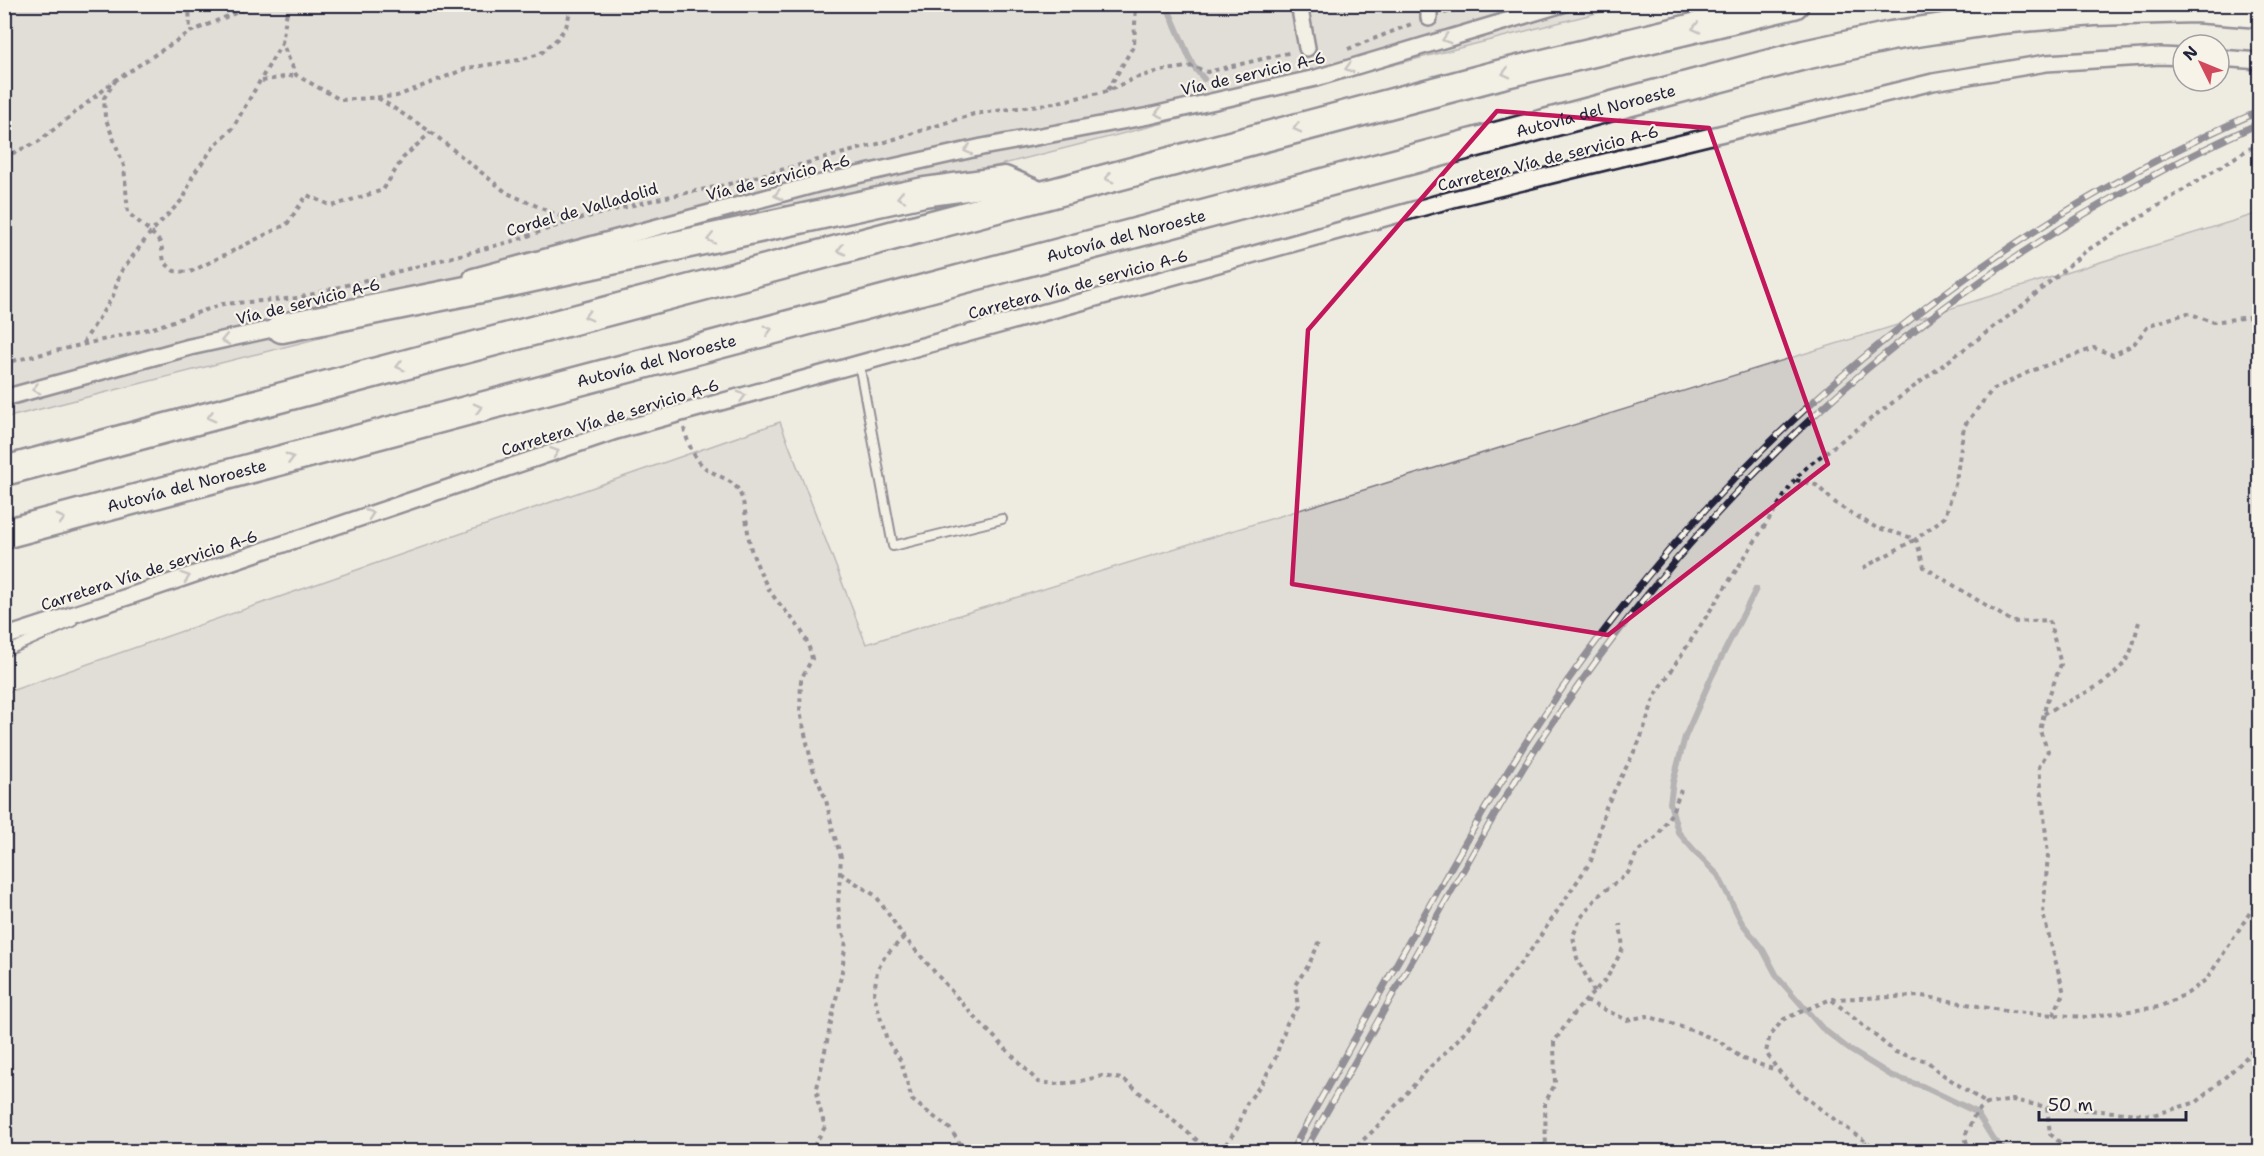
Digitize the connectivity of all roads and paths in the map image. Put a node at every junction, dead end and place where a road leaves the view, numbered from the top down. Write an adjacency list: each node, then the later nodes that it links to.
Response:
1 (189, 4): 12 (path)
2 (257, 4): 12 (path)
3 (288, 4): 13 (path)
4 (572, 4): 23 (path)
5 (1136, 4): 22 (path)
6 (1299, 4): 14 (street)
7 (1475, 4): 10 (path)
8 (1563, 4): 31 (street, Vía de servicio A-6, one-way to 31)
9 (1794, 4): 27 (highway, one-way to 27)
10 (1429, 11): 15 (path)
11 (2259, 13): 40 (highway, Autovía del Noroeste, one-way to 11)
12 (190, 32): 20 (path)
13 (282, 42): 19 (path); 21 (path)
14 (1307, 48): 22 (path, Cordel de Valladolid)
15 (1344, 50)
16 (2171, 56): 34 (street, Carretera Vía de servicio A-6)
17 (2231, 59): 18 (street)
18 (2259, 61)
19 (296, 75): 21 (path); 23 (path)
20 (116, 80): 26 (path); 29 (path)
21 (261, 82): 29 (path)
22 (1108, 91): 28 (path, Cordel de Valladolid)
23 (378, 98): 24 (path)
24 (430, 132): 28 (path); 29 (path)
25 (2259, 144): 38 (path)
26 (4, 157)
27 (1039, 196): 31 (highway, one-way to 31); 37 (highway, one-way to 37)
28 (571, 221): 32 (path, Cordel de Valladolid)
29 (151, 232): 32 (path)
30 (2259, 323): 41 (path)
31 (282, 328): 35 (street, Vía de servicio A-6, one-way to 35)
32 (83, 343): 33 (path, Cordel de Valladolid)
33 (4, 363)
34 (859, 364): 36 (street, Carretera Vía de servicio A-6, one-way to 34); 39 (lane)
35 (4, 398)
36 (680, 413): 43 (street, Carretera Vía de servicio A-6, one-way to 36); 49 (path)
37 (4, 471)
38 (1795, 479): 41 (path); 68 (path)
39 (1002, 519)
40 (4, 534)
41 (1917, 538): 42 (path); 47 (path)
42 (1863, 568)
43 (130, 596): 45 (street, Carretera Vía de servicio A-6); 46 (lane)
44 (2139, 622): 47 (path)
45 (4, 637)
46 (4, 652)
47 (2044, 714): 57 (path)
48 (1681, 790): 54 (path)
49 (840, 873): 52 (path); 64 (path)
50 (2259, 897): 57 (path)
51 (1620, 924): 54 (path)
52 (904, 937): 65 (path); 66 (path)
53 (1320, 941): 67 (path)
54 (1594, 992): 56 (path)
55 (1831, 999): 57 (path); 59 (path); 60 (path)
56 (1586, 1001): 59 (path); 63 (path)
57 (2053, 1015)
58 (2259, 1042): 61 (path)
59 (1776, 1070): 62 (path)
60 (1987, 1104): 61 (path); 73 (path)
61 (2047, 1107): 74 (path)
62 (1864, 1140): 71 (path); 72 (path)
63 (1546, 1145): 69 (path); 70 (path)
64 (813, 1152)
65 (966, 1152)
66 (1214, 1152)
67 (1220, 1152)
68 (1350, 1152)
69 (1514, 1152)
70 (1546, 1152)
71 (1870, 1152)
72 (1879, 1152)
73 (1969, 1152)
74 (2071, 1152)

